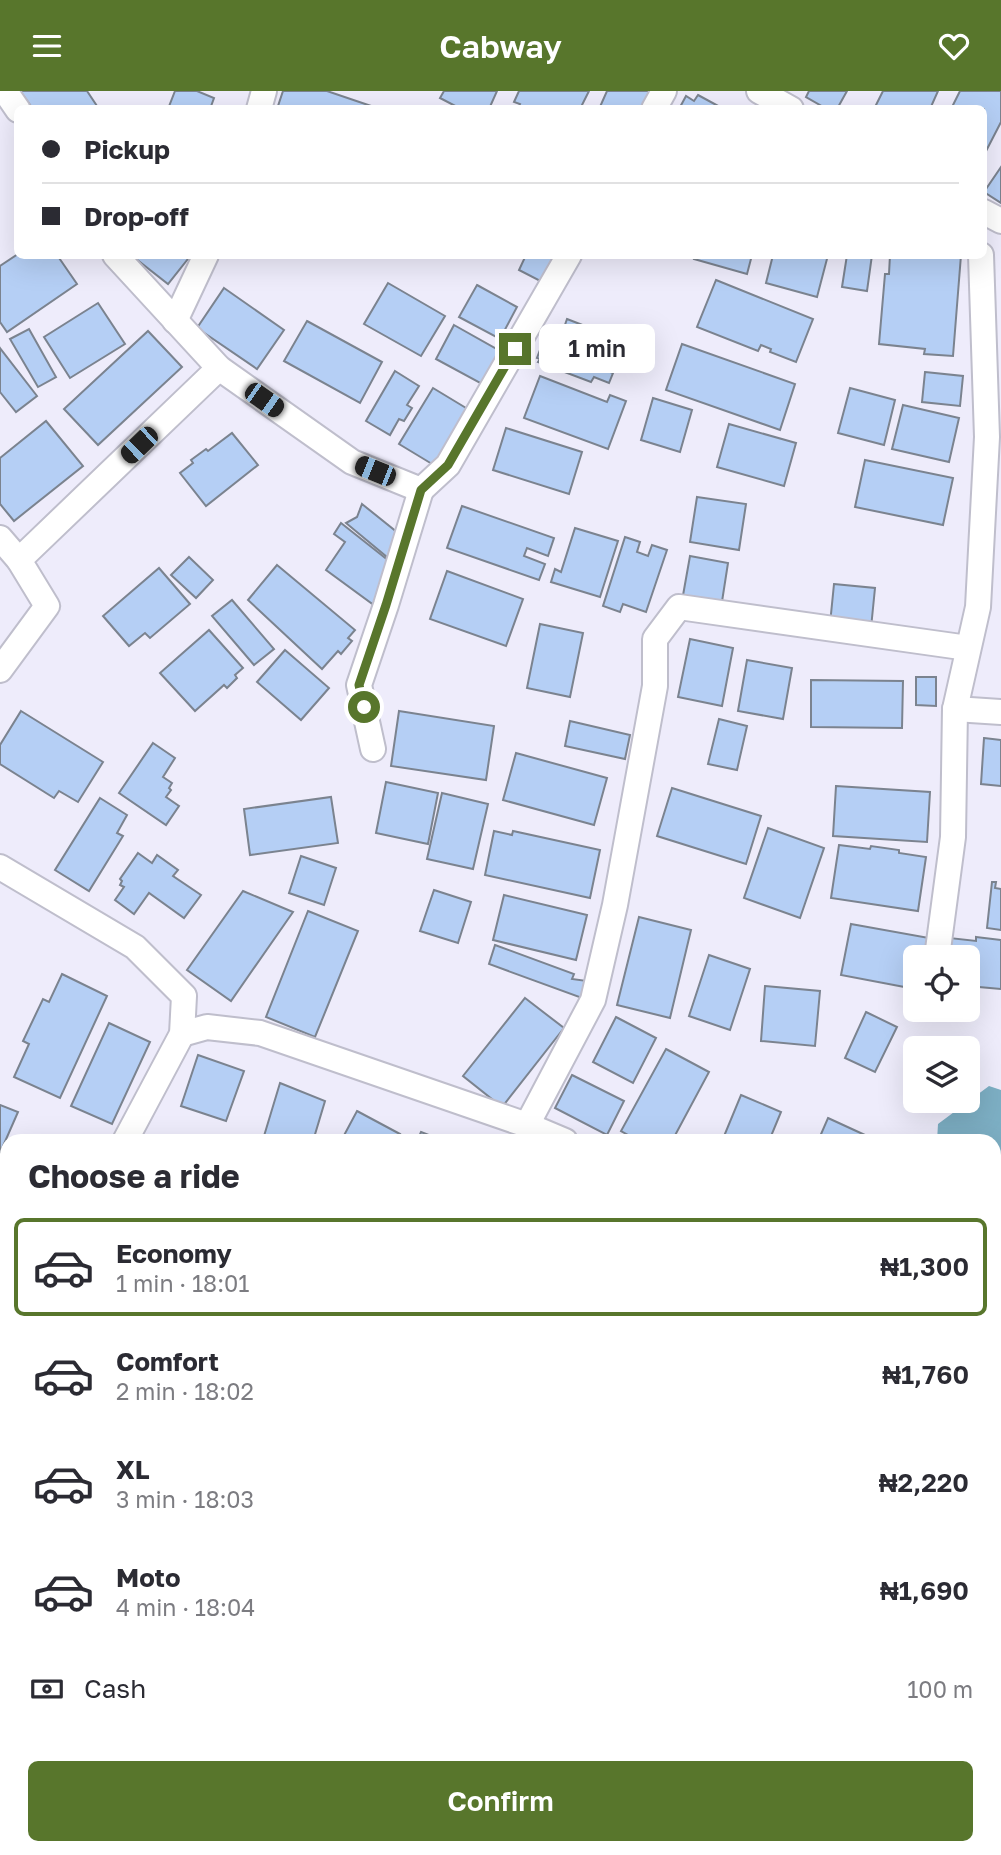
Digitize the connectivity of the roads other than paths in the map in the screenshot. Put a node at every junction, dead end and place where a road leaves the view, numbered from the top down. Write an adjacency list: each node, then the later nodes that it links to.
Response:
1 (759, 91): 2 (street)
2 (784, 105)
3 (119, 259): 7 (street)
4 (204, 259): 7 (street)
5 (567, 259): 9 (street)
6 (981, 259): 12 (street)
7 (175, 321): 8 (street)
8 (219, 368): 9 (street); 11 (street)
9 (421, 490): 16 (street)
10 (0, 538): 11 (street)
11 (19, 560): 13 (street)
12 (968, 648): 14 (street); 20 (street)
13 (0, 670)
14 (955, 709): 15 (street); 18 (street)
15 (1001, 712)
16 (373, 749)
17 (0, 867): 19 (street)
18 (939, 945)
19 (182, 1034): 20 (street); 21 (street)
20 (527, 1125): 22 (street)
21 (129, 1134)
22 (548, 1134)

